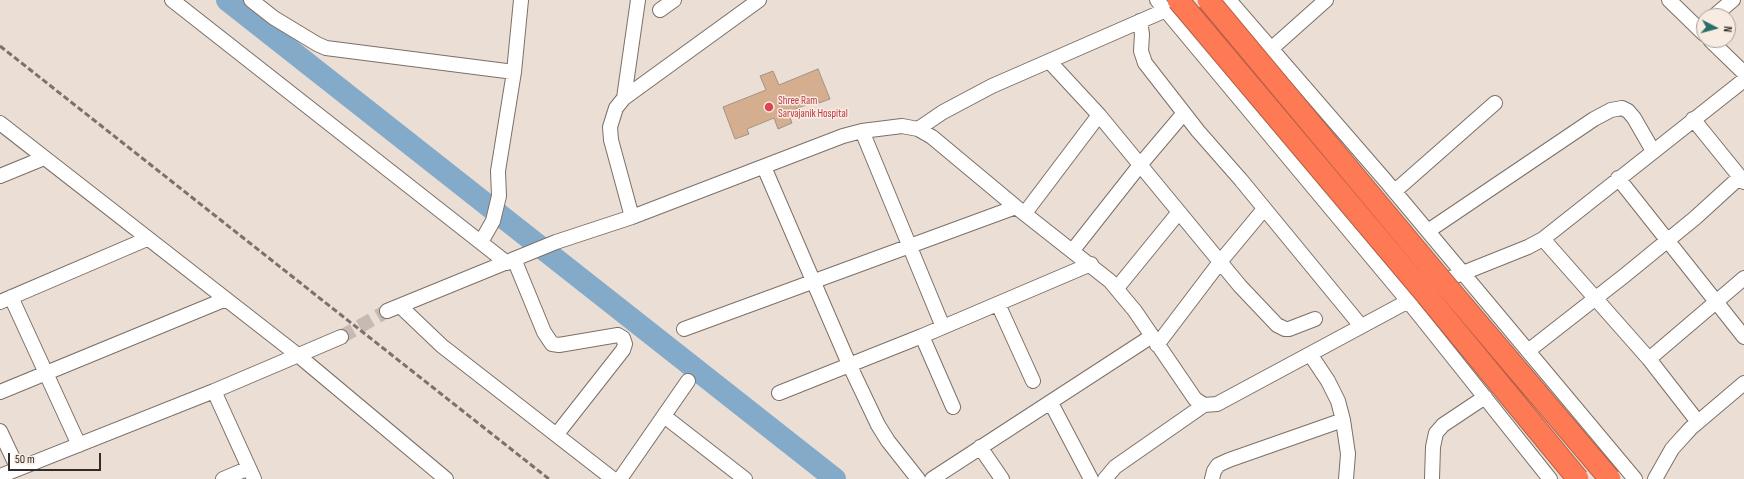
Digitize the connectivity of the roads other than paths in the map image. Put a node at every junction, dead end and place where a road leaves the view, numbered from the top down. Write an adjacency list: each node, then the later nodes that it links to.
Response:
1 (172, 0): 47 (street)
2 (251, 0): 20 (street)
3 (521, 0): 20 (street)
4 (638, 0): 23 (street)
5 (674, 0): 14 (street)
6 (758, 0): 23 (street)
7 (1208, 0): 114 (highway, bridge)
8 (1229, 0): 18 (street)
9 (1326, 0): 18 (street)
10 (1669, 0): 16 (street)
11 (1733, 0): 13 (street)
12 (1167, 3): 15 (street); 60 (street); 113 (highway, bridge)
13 (1724, 8)
14 (660, 10)
15 (1140, 21): 19 (street); 25 (street)
16 (1696, 24)
17 (1718, 48): 21 (street)
18 (1271, 49): 38 (street)
19 (1049, 61): 26 (street); 29 (street)
20 (514, 72): 47 (street)
21 (1744, 73)
22 (1744, 80): 27 (street)
23 (624, 98): 42 (street)
24 (1495, 103): 38 (street)
25 (1184, 112): 33 (street); 39 (street)
26 (1098, 115): 33 (street); 40 (street)
27 (1693, 119): 31 (street); 37 (street)
28 (0, 122): 32 (street)
29 (918, 129): 30 (street); 40 (street)
30 (862, 131): 34 (street); 48 (street)
31 (1653, 151): 36 (street); 43 (street)
32 (44, 158): 35 (street); 44 (street)
33 (1140, 165): 41 (street); 49 (street)
34 (764, 167): 42 (street); 55 (street)
35 (0, 176)
36 (1618, 178): 45 (street); 46 (street)
37 (1742, 179): 46 (street)
38 (1395, 191): 43 (street)
39 (1264, 209): 51 (street); 66 (street)
40 (1021, 210): 48 (street); 49 (street)
41 (1179, 212): 51 (street); 56 (street)
42 (632, 217): 50 (street)
43 (1428, 231): 53 (street)
44 (147, 239): 58 (street); 59 (street)
45 (1543, 239): 53 (street); 57 (street)
46 (1667, 240): 57 (street); 61 (street)
47 (481, 242): 50 (street)
48 (909, 246): 55 (street); 67 (street)
49 (1073, 250): 52 (street)
50 (511, 261): 63 (street); 93 (street)
51 (1220, 262): 65 (street); 72 (street)
52 (1091, 264): 56 (street); 62 (street)
53 (1463, 273): 60 (street); 73 (street)
54 (1744, 278): 61 (street)
55 (813, 281): 68 (street); 77 (street)
56 (1117, 288): 72 (street)
57 (1595, 298): 73 (street); 76 (street)
58 (226, 299): 75 (street); 78 (street)
59 (6, 300): 78 (street)
60 (1408, 300): 66 (street); 85 (street)
61 (1716, 301): 71 (street); 76 (street)
62 (998, 304): 67 (street); 80 (street)
63 (400, 306): 64 (street); 93 (street)
64 (387, 311)
65 (1315, 319)
66 (1361, 326): 74 (street)
67 (943, 327): 69 (street)
68 (684, 329)
69 (922, 336): 77 (street); 88 (street)
70 (341, 337): 75 (street)
71 (1744, 337)
72 (1155, 341): 86 (street); 87 (street)
73 (1528, 350): 115 (street)
74 (1310, 354): 87 (street); 90 (street)
75 (299, 356): 82 (street); 100 (street)
76 (1649, 359): 91 (street)
77 (849, 364): 84 (street); 104 (street)
78 (47, 373): 83 (street); 94 (street)
79 (688, 381): 89 (street)
80 (1032, 381)
81 (1744, 383): 91 (street)
82 (214, 391): 94 (street); 97 (street)
83 (0, 392)
84 (779, 393)
85 (1485, 397): 111 (street); 112 (street)
86 (1051, 403): 95 (street); 107 (street)
87 (1204, 405): 108 (street)
88 (953, 408)
89 (664, 416): 102 (street); 103 (street)
90 (1343, 420): 109 (street); 110 (street)
91 (1698, 422): 116 (street)
92 (0, 431): 96 (street)
93 (557, 434): 101 (street)
94 (79, 445): 96 (street)
95 (980, 447): 105 (street); 106 (street)
96 (18, 469): 98 (street)
97 (252, 474): 99 (street)
98 (0, 478)
99 (223, 479)
100 (446, 479)
101 (613, 479)
102 (620, 479)
103 (745, 479)
104 (918, 479)
105 (932, 479)
106 (1002, 479)
107 (1091, 479)
108 (1105, 479)
109 (1212, 479)
110 (1346, 479)
111 (1432, 479)
112 (1550, 479)
113 (1578, 479)
114 (1610, 479)
115 (1635, 479)
116 (1655, 479)

